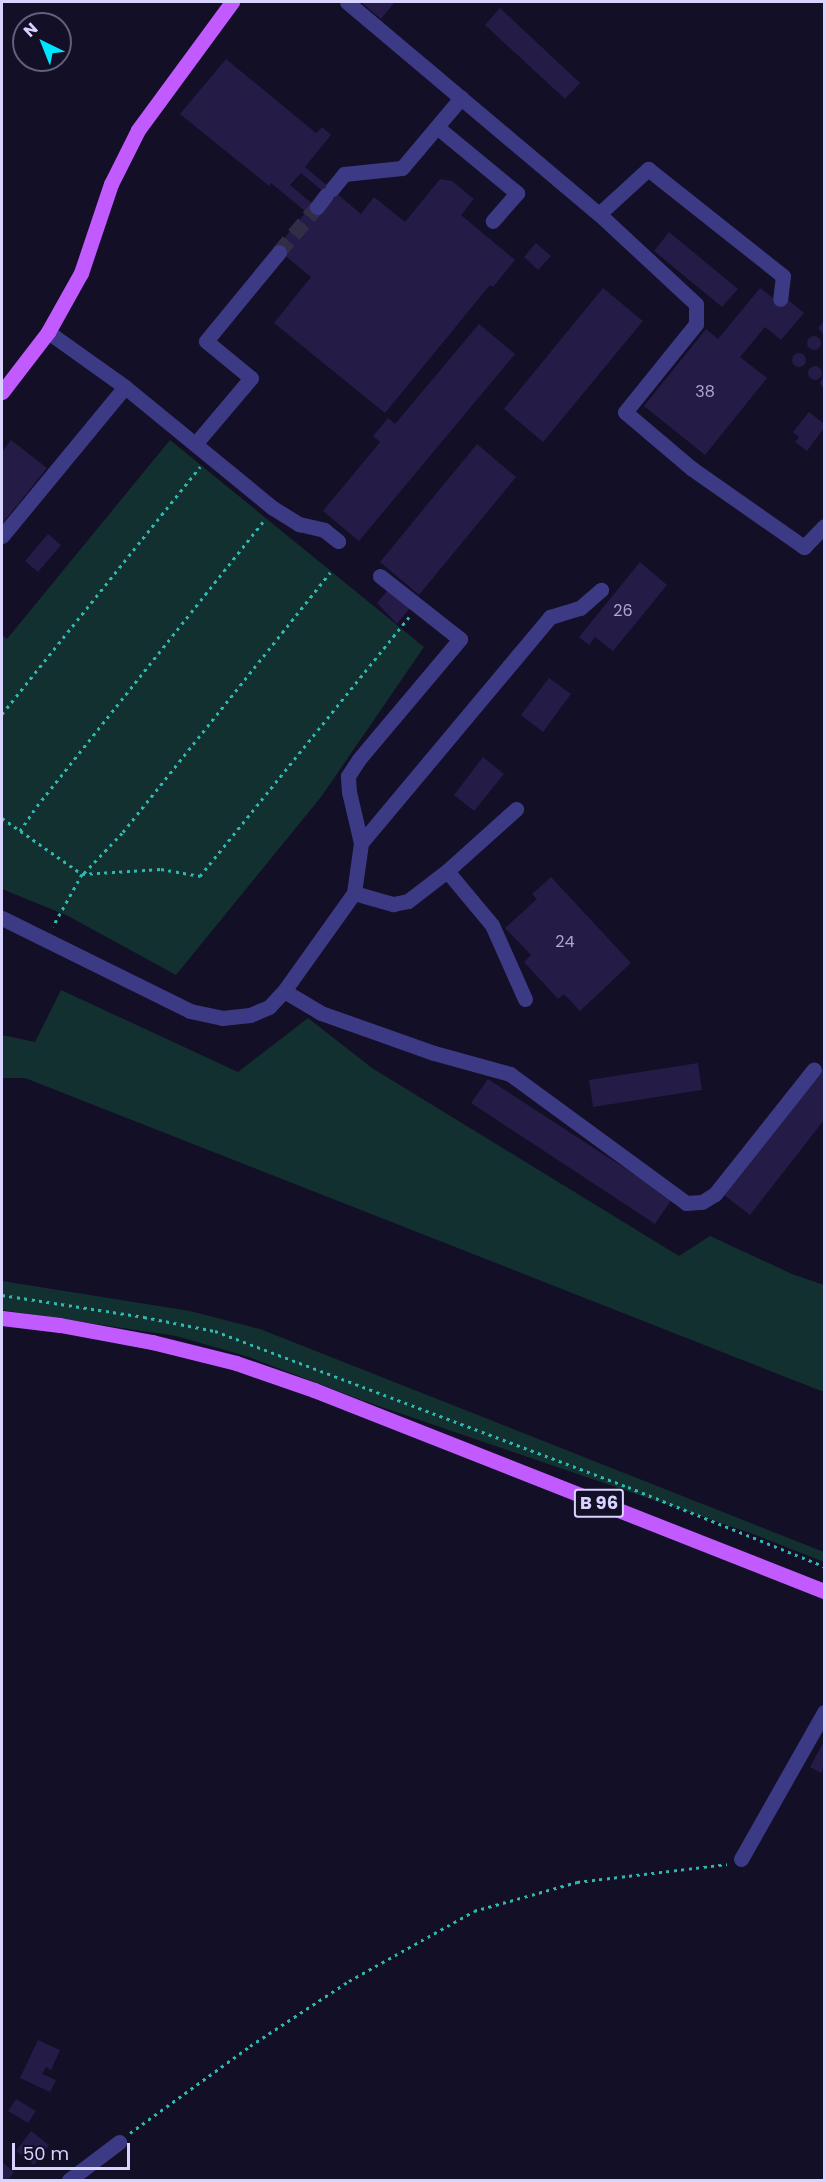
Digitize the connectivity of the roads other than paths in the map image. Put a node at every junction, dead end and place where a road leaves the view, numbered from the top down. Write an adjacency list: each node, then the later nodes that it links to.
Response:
1 (232, 2): 10 (main road)
2 (347, 2): 3 (street)
3 (461, 98): 4 (street); 6 (street)
4 (437, 127): 5 (street); 7 (street)
5 (325, 197)
6 (599, 214): 9 (street); 14 (street)
7 (493, 221)
8 (279, 252): 13 (street)
9 (780, 299)
10 (48, 332): 11 (street); 12 (main road)
11 (125, 387): 13 (street); 15 (street)
12 (2, 392)
13 (196, 443): 16 (street)
14 (825, 526)
15 (2, 536)
16 (338, 542)
17 (380, 576): 20 (street)
18 (601, 590): 20 (street)
19 (516, 809): 21 (street)
20 (361, 843): 22 (street)
21 (447, 871): 22 (street); 25 (street)
22 (354, 893): 24 (street)
23 (2, 918): 24 (street)
24 (284, 991): 26 (street)
25 (525, 999)
26 (814, 1070)
27 (2, 1318): 28 (main road, B 96)
28 (825, 1591)
29 (825, 1712): 30 (street)
30 (741, 1859)
31 (118, 2142): 32 (street)
32 (69, 2181)

